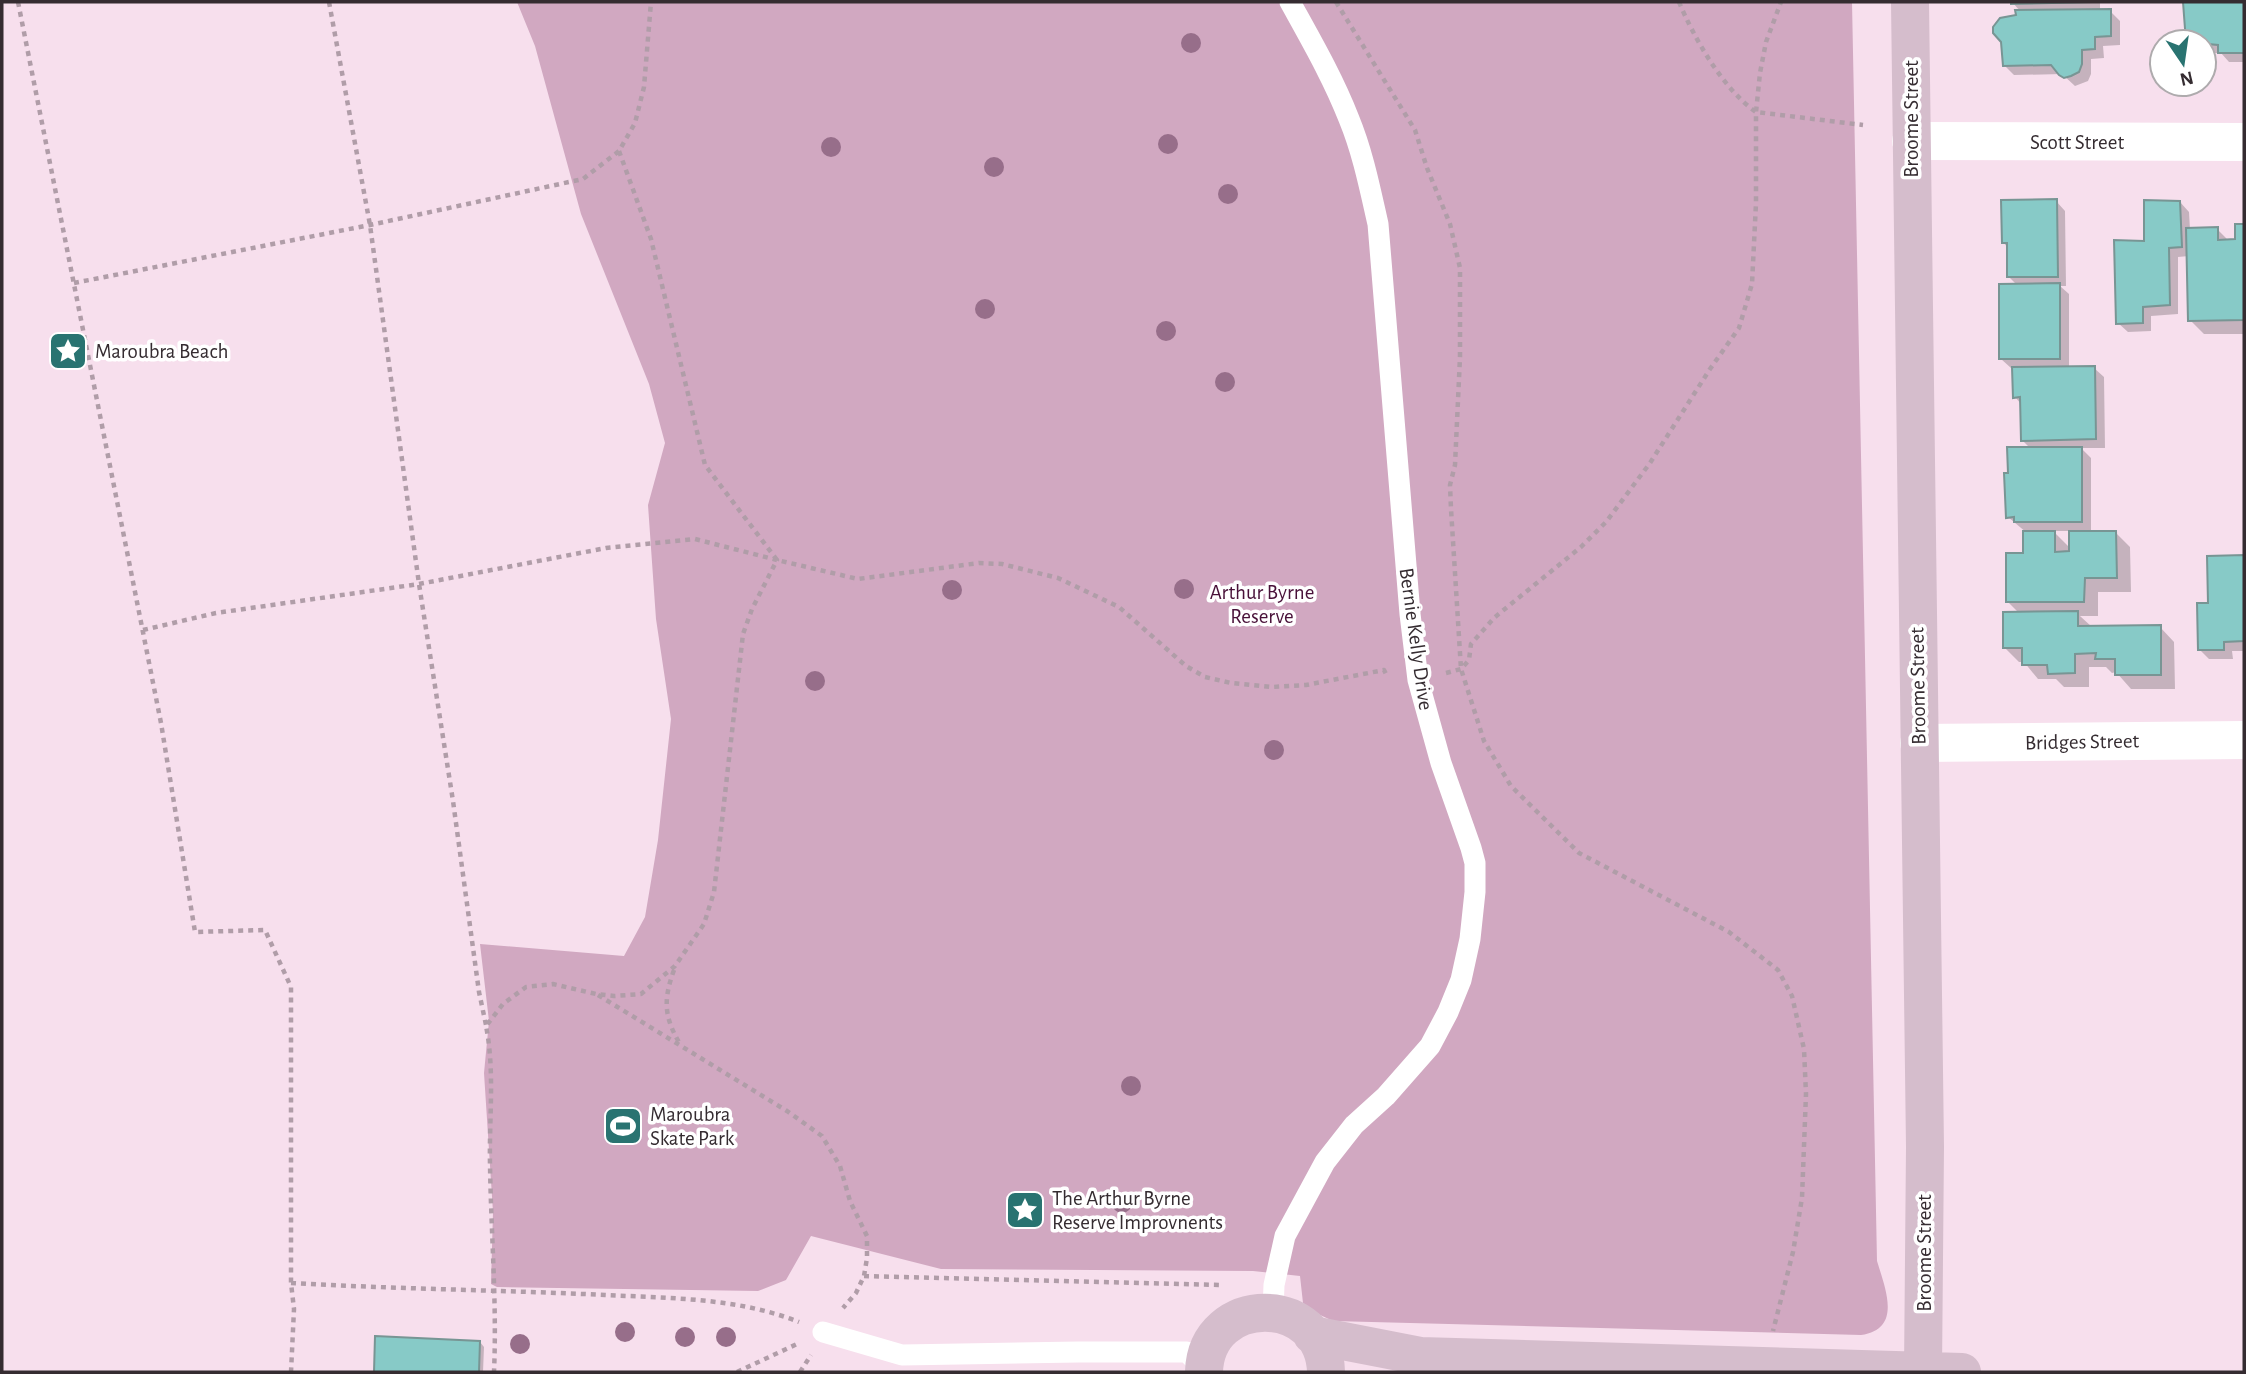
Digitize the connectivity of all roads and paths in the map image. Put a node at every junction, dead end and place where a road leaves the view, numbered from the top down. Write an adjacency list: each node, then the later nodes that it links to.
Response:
1 (18, 2): 13 (path)
2 (329, 2): 12 (path)
3 (651, 2): 11 (path)
4 (1290, 2): 27 (lane, Bernie Kelly Drive)
5 (1336, 2): 31 (path)
6 (1679, 2): 8 (path)
7 (1910, 2): 9 (street, Broome Street)
8 (1863, 125)
9 (1911, 141): 10 (street, Scott Street); 18 (street, Broome Street)
10 (2244, 142)
11 (619, 151): 12 (path); 14 (path)
12 (370, 225): 13 (path); 15 (path)
13 (74, 283): 16 (path)
14 (777, 559): 15 (path); 19 (path)
15 (419, 584): 16 (path); 21 (path)
16 (143, 630): 24 (path)
17 (2244, 740): 18 (street, Bridges Street)
18 (1919, 743): 33 (street, Broome Street)
19 (675, 966): 20 (path); 22 (path)
20 (596, 994): 21 (path); 22 (path)
21 (486, 1026): 26 (path)
22 (681, 1045): 23 (path)
23 (864, 1276): 25 (path); 28 (path)
24 (291, 1283): 26 (path); 34 (path)
25 (1227, 1285)
26 (494, 1289): 28 (path); 35 (path)
27 (1273, 1312): 29 (street); 32 (street)
28 (823, 1332): 32 (lane); 36 (path)
29 (1312, 1335): 30 (street); 37 (street)
30 (1420, 1356): 31 (street); 38 (street)
31 (1763, 1365): 33 (street)
32 (1204, 1370)
33 (1923, 1371): 39 (street)
34 (291, 1372)
35 (494, 1372)
36 (737, 1372)
37 (1326, 1372)
38 (1370, 1372)
39 (1962, 1372)

